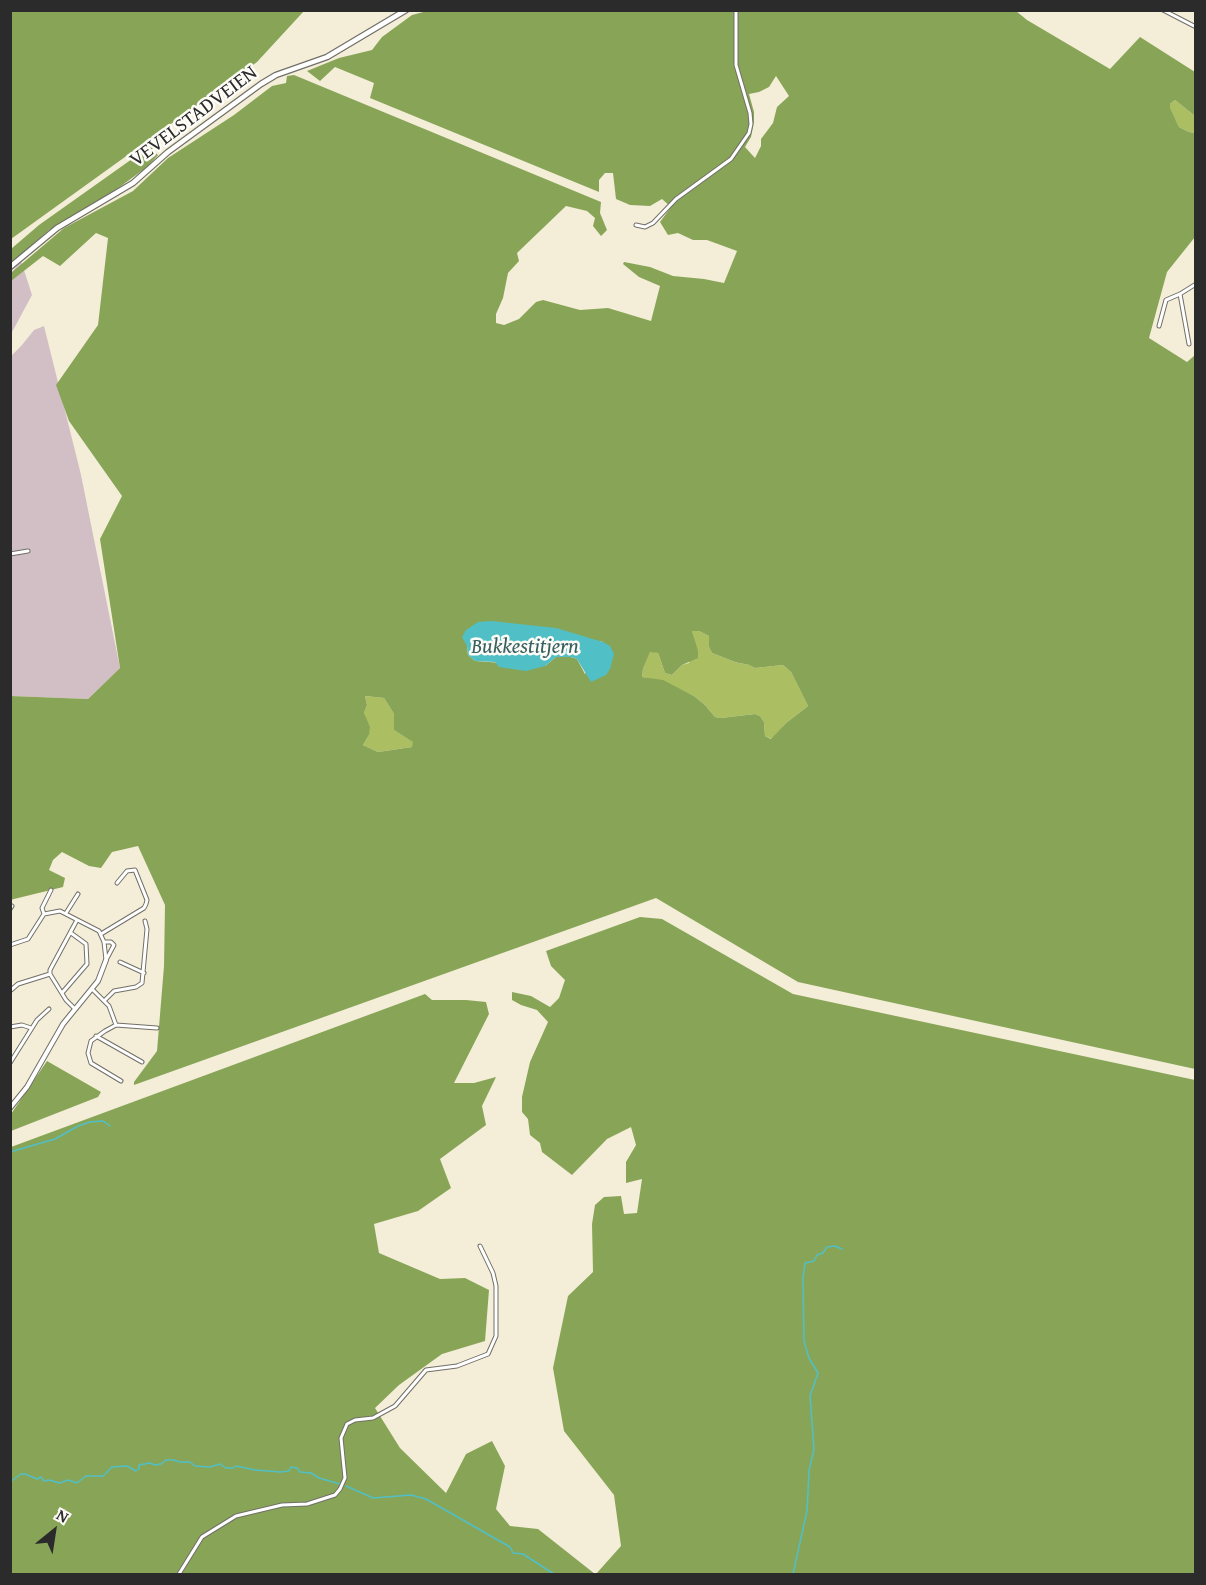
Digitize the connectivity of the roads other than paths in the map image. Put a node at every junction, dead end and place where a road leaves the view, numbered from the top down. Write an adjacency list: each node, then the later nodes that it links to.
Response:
1 (406, 10): 6 (main road, VEVELSTADVEIEN)
2 (736, 10): 5 (street)
3 (1162, 10): 4 (street)
4 (1196, 27)
5 (636, 225)
6 (10, 267)
7 (1196, 284): 8 (street)
8 (1180, 294): 9 (street); 10 (street)
9 (1159, 326)
10 (1189, 344)
11 (28, 551): 12 (street)
12 (10, 554)
13 (117, 883): 21 (street)
14 (51, 890): 17 (street)
15 (78, 894): 16 (street)
16 (66, 913): 17 (street); 18 (street)
17 (44, 914): 23 (street)
18 (77, 920): 20 (street); 21 (street)
19 (145, 921): 26 (street)
20 (71, 933): 27 (street); 30 (street)
21 (101, 934): 22 (street)
22 (104, 942): 24 (street); 24 (street)
23 (10, 945)
24 (106, 960): 28 (street)
25 (120, 962): 26 (street)
26 (144, 973): 31 (street)
27 (50, 974): 29 (street); 30 (street)
28 (92, 989): 31 (street); 33 (street)
29 (11, 990)
30 (62, 993): 33 (street)
31 (105, 1000): 34 (street)
32 (49, 1009): 36 (street)
33 (75, 1009): 43 (street)
34 (116, 1025): 37 (street); 38 (street)
35 (10, 1027): 36 (street)
36 (31, 1028): 39 (street)
37 (157, 1028)
38 (96, 1036): 40 (street); 41 (street)
39 (10, 1062)
40 (142, 1062)
41 (121, 1081)
42 (10, 1100): 43 (street)
43 (15, 1104): 44 (street)
44 (10, 1108)
45 (480, 1246): 46 (street)
46 (179, 1575)

